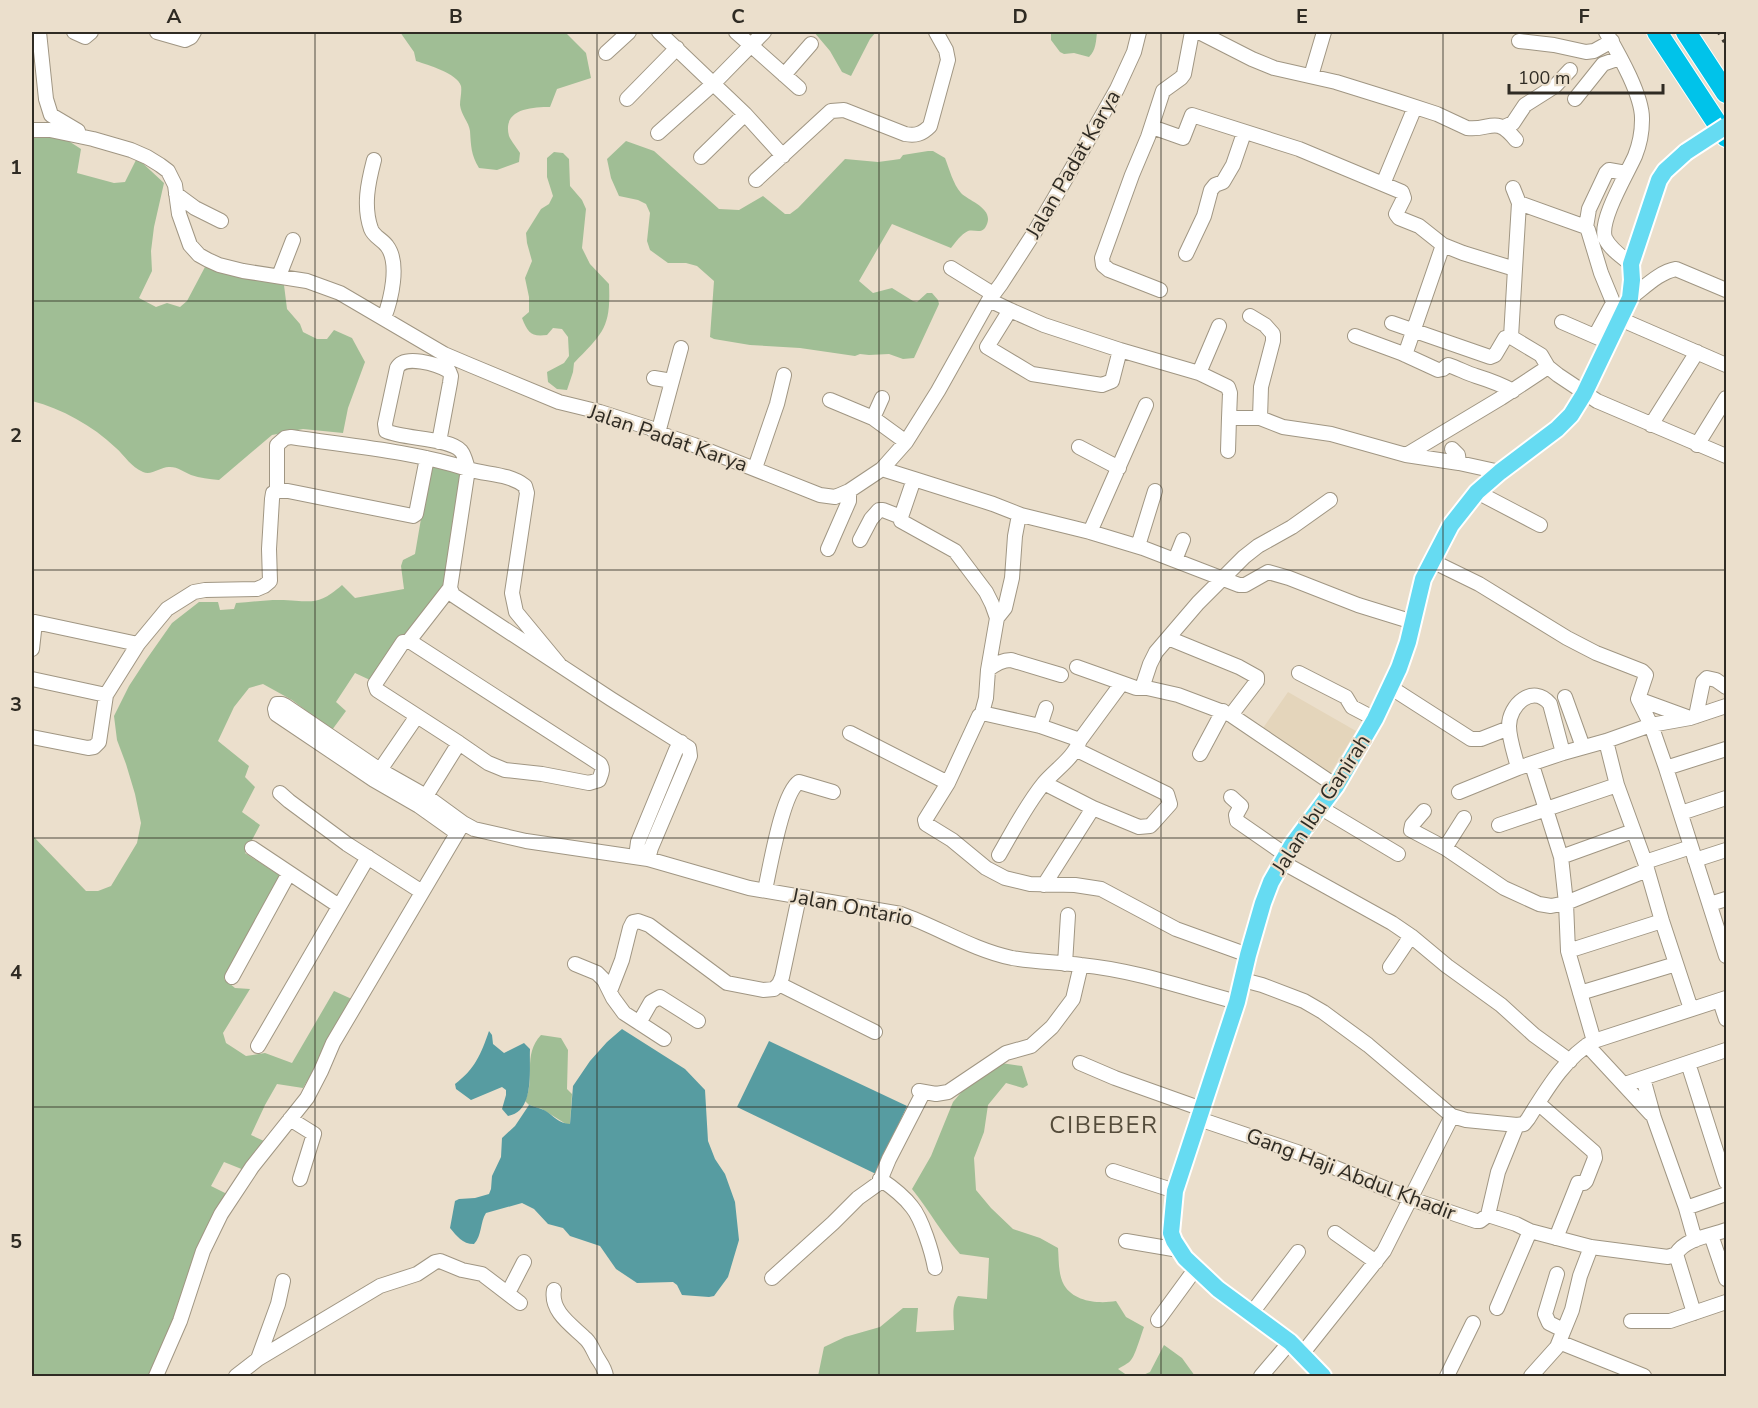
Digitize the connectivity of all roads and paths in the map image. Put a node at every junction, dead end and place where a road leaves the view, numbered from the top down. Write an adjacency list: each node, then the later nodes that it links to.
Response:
1 (39, 32): 41 (street)
2 (74, 32): 3 (street)
3 (91, 32)
4 (157, 32): 5 (street)
5 (194, 32)
6 (629, 32): 22 (street)
7 (659, 32): 21 (street)
8 (736, 32): 20 (street)
9 (764, 32): 20 (street)
10 (936, 32): 43 (street)
11 (1139, 32): 63 (street, Jalan Padat Karya)
12 (1192, 32): 35 (street)
13 (1199, 32): 26 (street)
14 (1324, 32): 26 (street)
15 (1657, 32): 40 (highway)
16 (1686, 32): 29 (highway)
17 (1609, 36): 18 (street); 23 (street)
18 (1519, 41)
19 (811, 44): 25 (street)
20 (752, 46): 25 (street); 27 (street)
21 (677, 48): 27 (street); 30 (street)
22 (606, 53)
23 (1620, 58): 31 (street); 46 (street)
24 (1570, 70): 36 (street)
25 (784, 75): 28 (street)
26 (1311, 76): 32 (street)
27 (713, 84): 33 (street); 39 (street)
28 (799, 88)
29 (1726, 93)
30 (627, 99)
31 (1575, 99)
32 (1415, 107): 36 (street); 48 (street)
33 (746, 114): 43 (street); 44 (street)
34 (1726, 126): 57 (main road, Jalan Ibu Ganirah, bridge)
35 (1152, 127): 38 (street); 61 (street)
36 (1504, 127): 42 (street)
37 (32, 130): 41 (street, Jalan Padat Karya)
38 (1244, 133): 48 (street); 56 (street)
39 (658, 134)
40 (1726, 137)
41 (93, 139): 50 (street, Jalan Padat Karya)
42 (1516, 140)
43 (783, 156): 47 (street)
44 (701, 157)
45 (374, 160): 68 (street)
46 (1626, 173): 53 (street); 57 (street)
47 (756, 180)
48 (1383, 184): 55 (street)
49 (1513, 188): 51 (street)
50 (176, 194): 52 (street); 60 (street, Jalan Padat Karya)
51 (1519, 203): 53 (street); 59 (street)
52 (221, 221)
53 (1586, 226): 65 (street)
54 (293, 240): 60 (street)
55 (1443, 245): 59 (street); 73 (street)
56 (1186, 254)
57 (1631, 264): 64 (main road, Jalan Ibu Ganirah)
58 (951, 268): 63 (street)
59 (1515, 269): 75 (street)
60 (279, 276): 68 (street, Jalan Padat Karya)
61 (1160, 290)
62 (1726, 290): 64 (street)
63 (991, 297): 66 (street); 76 (street, Jalan Padat Karya)
64 (1630, 298): 69 (main road, Jalan Ibu Ganirah)
65 (1613, 303): 69 (street); 77 (street)
66 (1010, 310): 78 (street); 80 (street)
67 (1250, 316): 95 (street)
68 (384, 318): 99 (street, Jalan Padat Karya)
69 (1620, 319): 77 (main road, Jalan Ibu Ganirah); 81 (street)
70 (1392, 322): 73 (street)
71 (1562, 322): 77 (street)
72 (1219, 326): 85 (street)
73 (1414, 330): 75 (street); 82 (street)
74 (1355, 336): 82 (street)
75 (1511, 337): 84 (street)
76 (969, 338): 78 (street); 101 (street, Jalan Padat Karya)
77 (1602, 339): 90 (main road, Jalan Ibu Ganirah)
78 (987, 347): 80 (street)
79 (681, 348): 88 (street)
80 (1120, 350): 85 (street)
81 (1697, 352): 83 (street); 98 (street)
82 (1405, 355): 89 (street)
83 (1726, 364)
84 (1548, 366): 89 (street); 90 (street)
85 (1199, 372): 97 (street)
86 (784, 375): 110 (street)
87 (654, 378): 88 (street)
88 (672, 381): 99 (street)
89 (1513, 391): 106 (street)
90 (1584, 394): 98 (street); 114 (main road, Jalan Ibu Ganirah)
91 (882, 398): 96 (street)
92 (1726, 398): 102 (street)
93 (830, 400): 96 (street)
94 (1146, 405): 111 (street)
95 (1260, 417): 97 (street); 106 (street)
96 (873, 418): 101 (street)
97 (1229, 418): 105 (street)
98 (1651, 425): 102 (street)
99 (658, 433): 110 (street, Jalan Padat Karya)
100 (439, 442): 100 (street); 112 (street)
101 (906, 442): 113 (street, Jalan Padat Karya)
102 (1697, 445): 107 (street)
103 (1079, 447): 111 (street)
104 (1452, 449): 109 (street)
105 (1227, 451)
106 (1406, 455): 109 (street)
107 (1726, 456)
108 (427, 458): 112 (street); 116 (street); 116 (street)
109 (1459, 463): 114 (street)
110 (754, 468): 117 (street, Jalan Padat Karya)
111 (1119, 468): 124 (street)
112 (468, 469): 132 (street); 139 (street)
113 (882, 469): 115 (street); 117 (street, Jalan Padat Karya)
114 (1500, 472): 119 (main road, Jalan Ibu Ganirah)
115 (914, 479): 121 (street); 122 (street)
116 (277, 491): 137 (street)
117 (849, 491): 128 (street)
118 (1155, 491): 127 (street)
119 (1477, 492): 123 (street); 130 (main road, Jalan Ibu Ganirah)
120 (1330, 500): 131 (street)
121 (1019, 514): 124 (street); 133 (street)
122 (901, 517): 125 (street); 133 (street)
123 (1540, 525)
124 (1090, 532): 127 (street)
125 (860, 540)
126 (1183, 540): 129 (street)
127 (1138, 546): 129 (street)
128 (828, 549)
129 (1175, 560): 131 (street)
130 (1432, 561): 134 (main road, Jalan Ibu Ganirah); 151 (street)
131 (1221, 579): 134 (street); 135 (street)
132 (450, 588): 136 (street); 139 (street)
133 (997, 618): 141 (street)
134 (1413, 622): 146 (main road, Jalan Ibu Ganirah)
135 (1168, 638): 148 (street); 155 (street)
136 (408, 642): 156 (street); 165 (street)
137 (138, 644): 138 (street); 149 (street)
138 (32, 649)
139 (559, 664): 201 (street)
140 (1077, 667): 145 (street)
141 (988, 670): 143 (street); 154 (street)
142 (1299, 673): 158 (street)
143 (1061, 675)
144 (32, 679): 149 (street)
145 (1122, 683): 148 (street); 166 (street)
146 (1390, 687): 158 (main road, Jalan Ibu Ganirah); 161 (street)
147 (1726, 687): 157 (street)
148 (1142, 688): 155 (street)
149 (106, 695): 163 (street)
150 (1565, 697): 167 (street)
151 (1638, 699): 157 (street); 159 (street)
152 (1726, 706): 157 (street)
153 (1046, 708): 160 (street)
154 (982, 713): 160 (street); 174 (street)
155 (1227, 713): 170 (street); 177 (street)
156 (417, 716): 165 (street); 173 (street)
157 (1693, 717): 159 (street)
158 (1375, 719): 177 (main road, Jalan Ibu Ganirah)
159 (1651, 725): 164 (street); 172 (street)
160 (1040, 726): 166 (street)
161 (1509, 728): 169 (street); 171 (street)
162 (850, 733): 174 (street)
163 (32, 737)
164 (1606, 741): 167 (street); 176 (street)
165 (459, 743): 181 (street)
166 (1078, 745): 175 (street); 184 (street)
167 (1583, 747): 169 (street)
168 (1726, 749): 172 (street)
169 (1563, 753): 171 (street)
170 (1200, 754)
171 (1525, 766): 179 (street); 186 (street)
172 (1666, 768): 188 (street)
173 (377, 775): 173 (street); 181 (street); 191 (street)
174 (948, 783): 205 (street)
175 (1044, 783): 184 (street); 198 (street)
176 (1617, 784): 186 (street); 192 (street)
177 (1336, 786): 185 (main road, Jalan Ibu Ganirah)
178 (833, 792): 206 (street)
179 (1459, 792)
180 (280, 793): 199 (street)
181 (426, 796): 191 (street)
182 (1231, 797): 202 (street)
183 (1726, 798): 188 (street)
184 (1093, 808): 205 (street)
185 (1321, 808): 196 (street); 202 (main road, Jalan Ibu Ganirah)
186 (1546, 809): 190 (street); 200 (street)
187 (1425, 811): 194 (street)
188 (1681, 813): 197 (street)
189 (1464, 818): 194 (street)
190 (1499, 825)
191 (460, 828): 201 (street, Jalan Ontario); 207 (street)
192 (1633, 831): 200 (street); 203 (street)
193 (252, 848): 204 (street)
194 (1445, 848): 210 (street)
195 (1726, 850): 197 (street)
196 (1398, 854)
197 (1693, 854): 203 (street); 211 (street)
198 (999, 855)
199 (368, 857): 207 (street); 212 (street)
200 (1561, 857): 210 (street)
201 (642, 858): 206 (street, Jalan Ontario)
202 (1284, 858): 215 (street); 218 (main road, Jalan Ibu Ganirah)
203 (1646, 866): 210 (street); 214 (street)
204 (289, 873): 212 (street); 224 (street)
205 (1044, 885): 218 (street)
206 (765, 890): 208 (street, Jalan Ontario)
207 (422, 892): 249 (street)
208 (799, 897): 220 (street, Jalan Ontario); 226 (street)
209 (1726, 898): 211 (street)
210 (1566, 903): 217 (street)
211 (1710, 904): 216 (street)
212 (339, 906): 238 (street)
213 (1068, 915): 220 (street)
214 (1662, 921): 217 (street); 221 (street)
215 (1412, 936): 223 (street); 240 (street)
216 (1725, 947)
217 (1568, 951): 228 (street)
218 (1248, 955): 225 (main road, Jalan Ibu Ganirah)
219 (575, 964): 227 (street)
220 (1065, 964): 222 (street, Jalan Ontario)
221 (1676, 964): 228 (street); 231 (street)
222 (1081, 965): 230 (street, Jalan Ontario); 253 (street)
223 (1390, 967)
224 (232, 977)
225 (1243, 980): 230 (main road, Jalan Ibu Ganirah); 247 (street)
226 (779, 984): 227 (street); 235 (street)
227 (610, 991): 234 (street)
228 (1580, 993): 237 (street)
229 (1724, 1000): 231 (street); 232 (street)
230 (1237, 1002): 246 (main road, Jalan Ibu Ganirah)
231 (1691, 1009): 237 (street)
232 (1726, 1019)
233 (698, 1021): 234 (street)
234 (639, 1023): 236 (street)
235 (875, 1032)
236 (664, 1040)
237 (1591, 1043): 240 (street); 244 (street)
238 (258, 1046)
239 (1726, 1050): 242 (street)
240 (1570, 1061): 245 (street)
241 (1080, 1063): 246 (street, Gang Haji Abdul Khadir)
242 (1688, 1063): 243 (street); 254 (street)
243 (1643, 1078): 244 (street); 248 (street)
244 (1625, 1084): 248 (street)
245 (1538, 1103): 250 (street); 264 (street)
246 (1201, 1114): 255 (main road, Jalan Ibu Ganirah); 257 (street, Gang Haji Abdul Khadir)
247 (1452, 1116): 250 (street); 257 (street)
248 (1654, 1118): 258 (street)
249 (290, 1119): 252 (street); 293 (street)
250 (1517, 1125): 259 (street)
251 (1113, 1171): 255 (street)
252 (300, 1179)
253 (880, 1179): 273 (street); 276 (street)
254 (1726, 1182)
255 (1175, 1191): 268 (main road, Jalan Ibu Ganirah)
256 (1726, 1194): 258 (street)
257 (1411, 1199): 259 (street, Gang Haji Abdul Khadir); 272 (street)
258 (1686, 1208): 265 (street)
259 (1488, 1215): 261 (street, Gang Haji Abdul Khadir)
260 (1726, 1230): 263 (street)
261 (1530, 1231): 264 (street, Gang Haji Abdul Khadir); 283 (street)
262 (1335, 1233): 272 (street)
263 (1711, 1235): 265 (street); 277 (street)
264 (1556, 1238): 267 (street, Gang Haji Abdul Khadir)
265 (1695, 1239): 270 (street)
266 (1126, 1240): 268 (street)
267 (1591, 1247): 270 (street, Gang Haji Abdul Khadir); 289 (street)
268 (1179, 1250): 274 (main road, Jalan Ibu Ganirah)
269 (1298, 1252): 285 (street)
270 (1676, 1254): 284 (street)
271 (524, 1262): 280 (street)
272 (1376, 1262): 291 (street)
273 (935, 1268)
274 (1196, 1268): 285 (main road, Jalan Ibu Ganirah); 286 (street)
275 (1557, 1274): 289 (street)
276 (772, 1278)
277 (1726, 1279)
278 (283, 1281): 292 (street)
279 (554, 1290): 295 (street)
280 (508, 1293): 282 (street); 292 (street)
281 (1726, 1302): 284 (street)
282 (520, 1303)
283 (1497, 1308)
284 (1694, 1313): 287 (street)
285 (1251, 1314): 290 (main road, Jalan Ibu Ganirah)
286 (1158, 1320)
287 (1631, 1321)
288 (1473, 1323): 298 (street)
289 (1561, 1336): 299 (street); 300 (street)
290 (1290, 1342): 291 (main road, Jalan Ibu Ganirah); 296 (street)
291 (1302, 1354): 297 (main road, Jalan Ibu Ganirah)
292 (258, 1359): 294 (street)
293 (156, 1377)
294 (236, 1377)
295 (606, 1377)
296 (1261, 1377)
297 (1323, 1377)
298 (1447, 1377)
299 (1531, 1377)
300 (1644, 1377)

